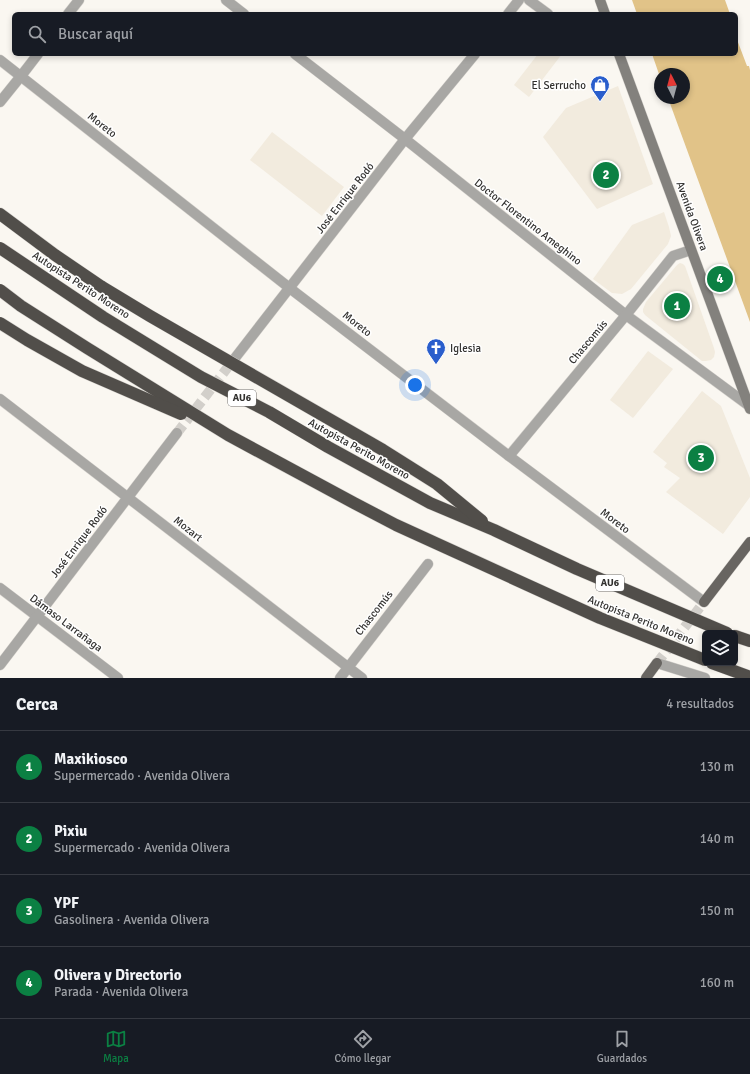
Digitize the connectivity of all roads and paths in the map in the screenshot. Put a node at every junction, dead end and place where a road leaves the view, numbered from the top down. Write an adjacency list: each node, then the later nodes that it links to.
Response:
1 (79, 0): 6 (street)
2 (226, 0): 7 (street)
3 (519, 0): 8 (street)
4 (529, 0): 9 (street)
5 (600, 0): 10 (main road)
6 (70, 12)
7 (241, 12)
8 (510, 12)
9 (545, 12)
10 (604, 12)
11 (37, 56): 16 (street)
12 (298, 56): 18 (street, Doctor Florentino Ameghino)
13 (473, 56): 18 (street, José Enrique Rodó)
14 (620, 56): 21 (main road, Avenida Olivera)
15 (0, 60): 16 (street, Moreto)
16 (22, 76): 17 (street); 22 (street, Moreto)
17 (0, 102)
18 (405, 139): 22 (street, José Enrique Rodó); 24 (street, Doctor Florentino Ameghino)
19 (0, 214): 33 (highway, bridge)
20 (0, 248): 33 (highway, Autopista Perito Moreno / AU6, bridge)
21 (691, 250): 24 (street, Chascomús); 28 (main road, Avenida Olivera)
22 (290, 288): 26 (street, José Enrique Rodó); 31 (street, Moreto)
23 (0, 290): 30 (highway, Autopista Perito Moreno, bridge)
24 (626, 315): 28 (street, Doctor Florentino Ameghino); 31 (street, Chascomús)
25 (0, 323): 30 (highway, bridge)
26 (235, 358)
27 (0, 398): 32 (street, Mozart)
28 (749, 407)
29 (177, 433): 32 (street, José Enrique Rodó)
30 (228, 436): 42 (highway, Autopista Perito Moreno, bridge)
31 (509, 456): 37 (street, Moreto)
32 (128, 497): 38 (street, José Enrique Rodó); 46 (street, Mozart)
33 (494, 530): 39 (highway, Autopista Perito Moreno / AU6, bridge)
34 (750, 542): 37 (main road)
35 (428, 564): 46 (street, Chascomús)
36 (0, 588): 38 (street, Dámaso Larrañaga)
37 (704, 602)
38 (37, 616): 44 (street, José Enrique Rodó); 48 (street, Dámaso Larrañaga)
39 (720, 630)
40 (738, 637): 41 (highway)
41 (750, 641)
42 (702, 659)
43 (657, 663): 51 (main road); 52 (street)
44 (0, 665)
45 (720, 666): 47 (highway)
46 (348, 667): 49 (street, Chascomús); 50 (street, Mozart)
47 (750, 677)
48 (118, 678)
49 (340, 678)
50 (362, 678)
51 (646, 678)
52 (704, 678)

